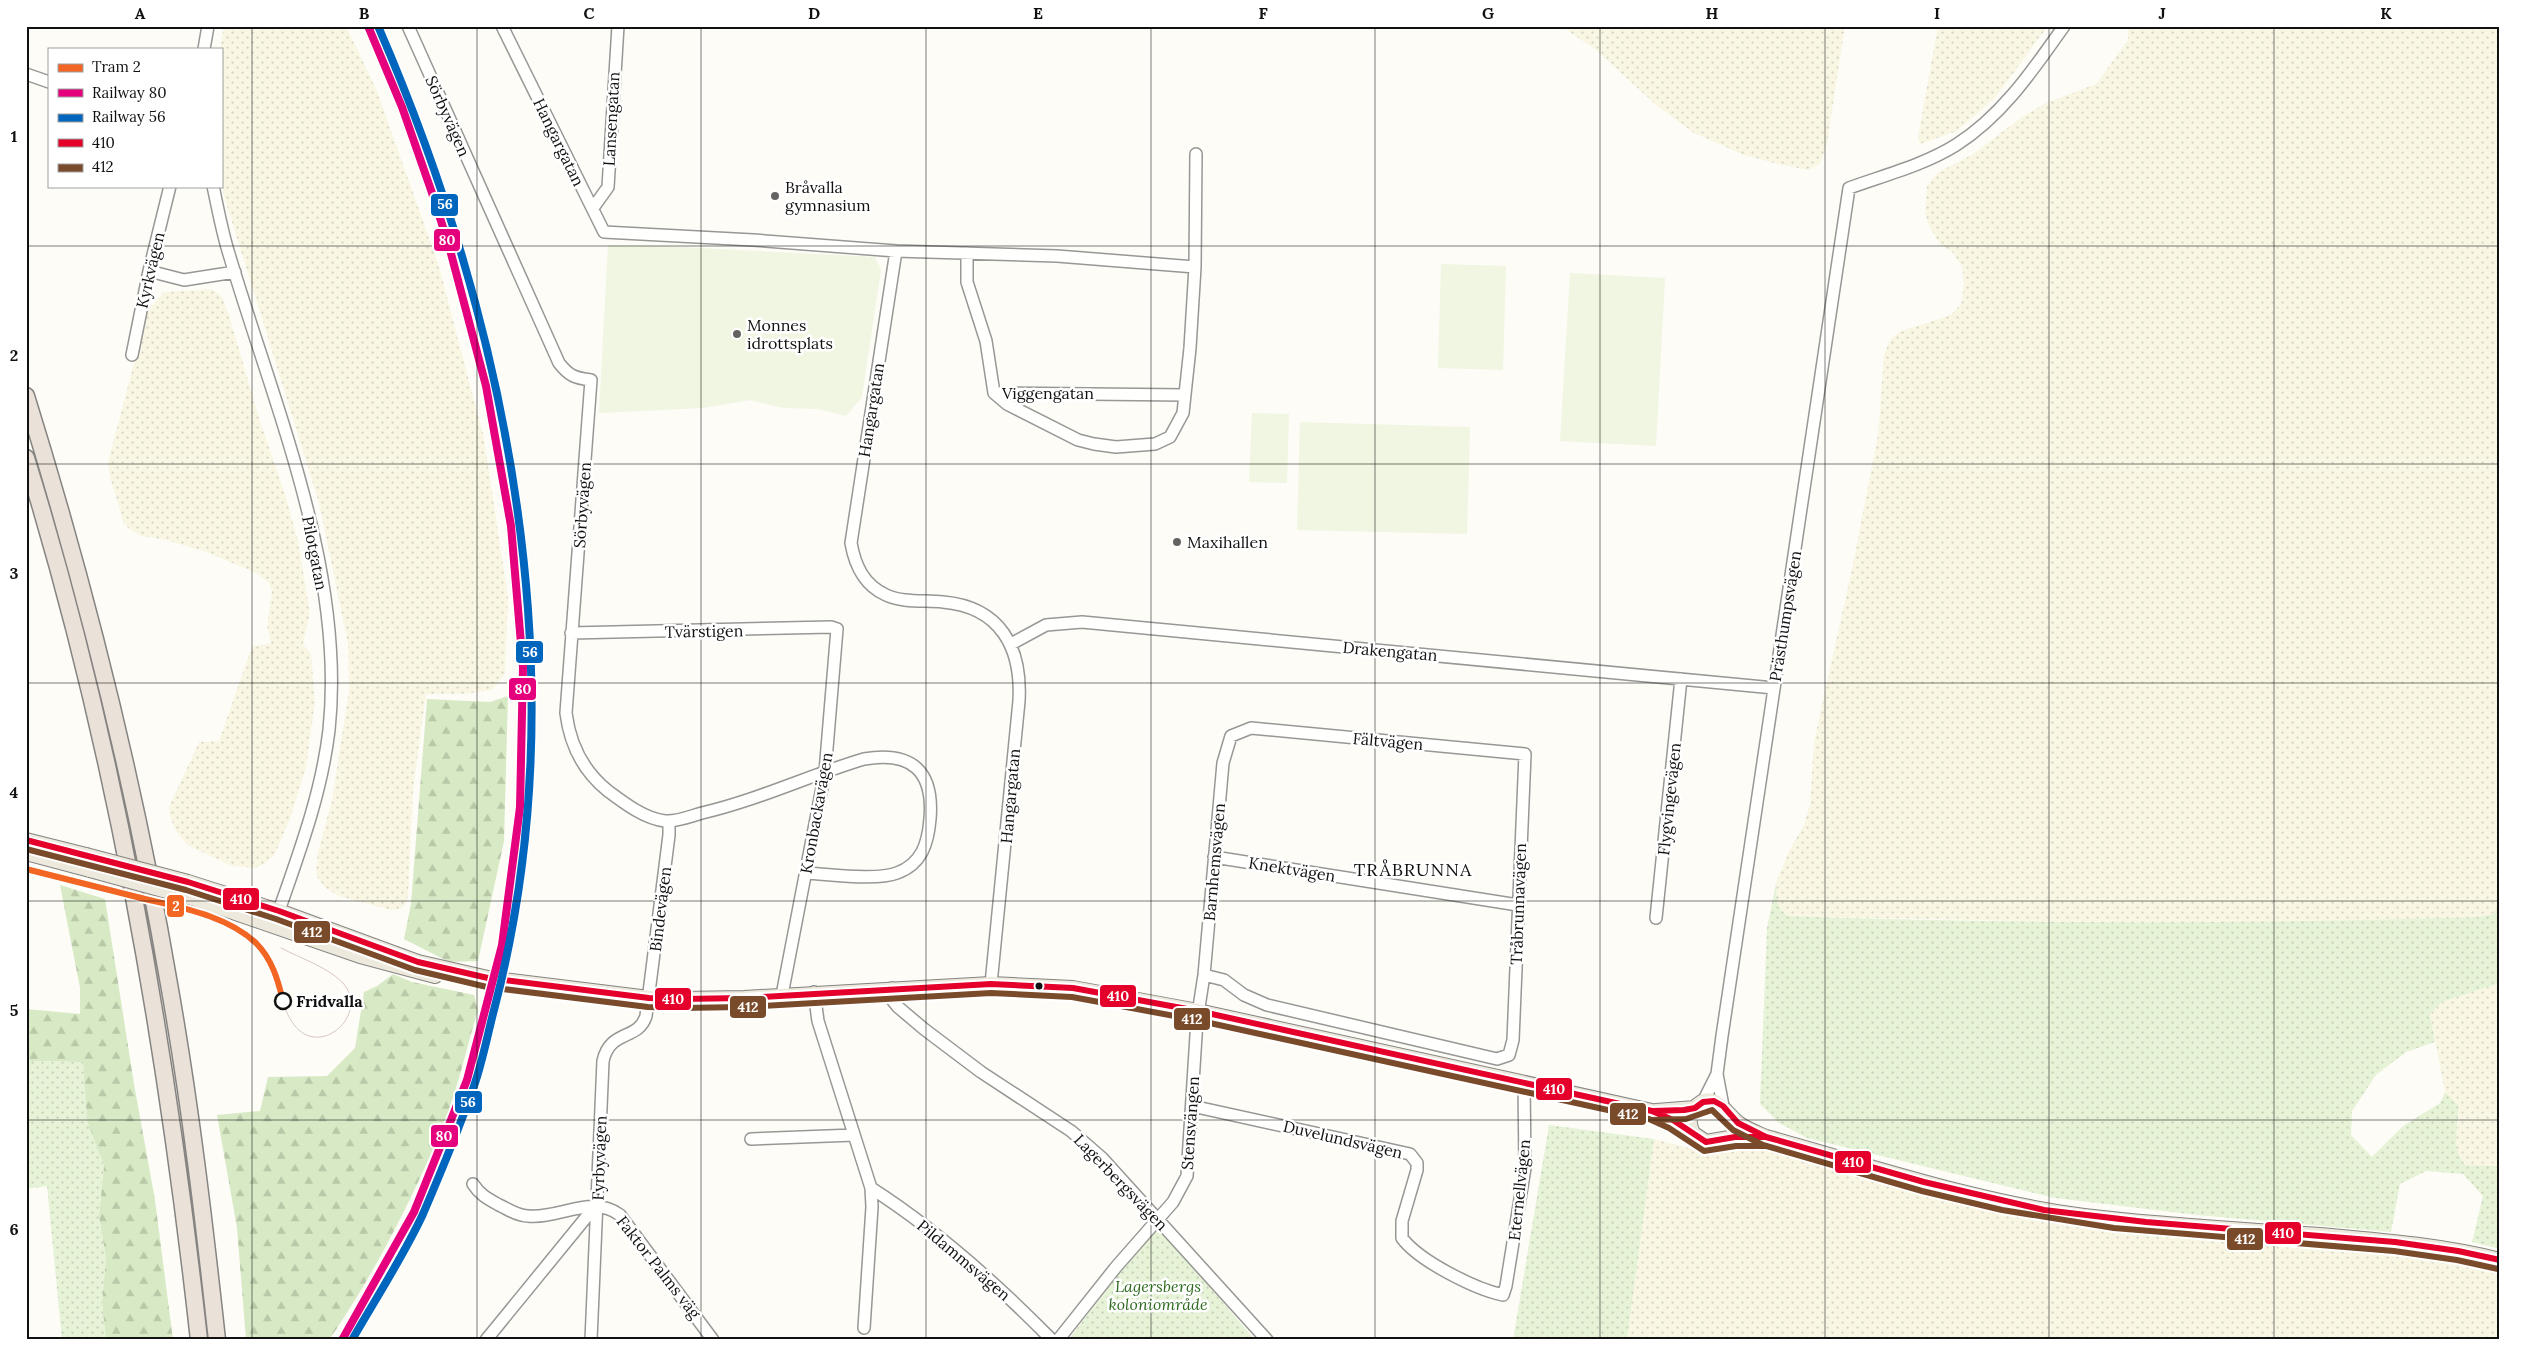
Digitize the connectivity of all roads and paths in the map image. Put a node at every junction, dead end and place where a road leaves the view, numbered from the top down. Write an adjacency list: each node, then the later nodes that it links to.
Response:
1 (208, 26): 6 (street)
2 (408, 26): 24 (street, Sörbyvägen)
3 (502, 26): 12 (street, Hangargatan)
4 (618, 26): 12 (street, Lansengatan)
5 (2064, 26): 27 (street, Prästhumpsvägen)
6 (204, 48)
7 (26, 74): 8 (street)
8 (48, 82)
9 (1196, 154): 15 (street)
10 (170, 188): 16 (street, Kyrkvägen)
11 (213, 188): 17 (street, Pilotgatan)
12 (593, 208): 13 (street, Hangargatan)
13 (896, 251): 14 (street); 25 (street, Hangargatan)
14 (967, 253): 15 (street); 19 (street, Viggengatan)
15 (1195, 267): 20 (street)
16 (149, 271): 17 (street); 18 (street, Kyrkvägen)
17 (234, 272): 37 (street, Pilotgatan)
18 (132, 355)
19 (994, 393): 20 (street, Viggengatan); 20 (street)
20 (1185, 394)
21 (26, 396): 67 (highway)
22 (26, 458): 66 (highway)
23 (837, 629): 24 (street, Tvärstigen); 30 (street, Kronbackavägen)
24 (571, 633): 31 (street, Sörbyvägen)
25 (1011, 644): 26 (street, Drakengatan); 42 (street, Hangargatan)
26 (1681, 679): 27 (street, Drakengatan); 38 (street, Flygvingevägen)
27 (1774, 688): 48 (street, Prästhumpsvägen)
28 (1251, 728): 29 (street, Fältvägen); 34 (street, Barnhemsvägen)
29 (1525, 754): 36 (street, Tråbrunnavägen)
30 (825, 772): 31 (street, Sörbyvägen); 35 (street, Kronbackavägen); 35 (street)
31 (669, 820): 46 (street, Bindevägen)
32 (26, 840): 37 (main road, bridge)
33 (26, 853): 39 (main road, bridge)
34 (1214, 856): 36 (street, Knektvägen); 40 (street, Barnhemsvägen)
35 (806, 873): 45 (street, Kronbackavägen)
36 (1518, 905): 40 (street, Tråbrunnavägen)
37 (279, 911): 39 (street, Pilotgatan); 41 (main road)
38 (1656, 918)
39 (274, 925): 41 (main road)
40 (1204, 975): 47 (street, Barnhemsvägen)
41 (478, 981): 46 (main road)
42 (991, 984): 43 (main road); 47 (main road)
43 (892, 988): 44 (main road); 62 (street, Lagerbergsvägen)
44 (814, 992): 45 (main road); 55 (street)
45 (782, 995): 46 (main road)
46 (649, 998): 61 (street, Fyrbyvägen)
47 (1198, 1011): 49 (main road); 51 (street, Stensvängen)
48 (1717, 1074): 50 (street, Prästhumpsvägen); 53 (street, Prästhumpsvägen)
49 (1524, 1083): 52 (main road); 64 (street, Eternellvägen)
50 (1699, 1105): 52 (main road); 53 (main road); 54 (main road)
51 (1192, 1106): 62 (street, Stensvängen); 64 (street, Duvelundsvägen)
52 (1652, 1111): 54 (main road)
53 (1727, 1111): 56 (main road); 58 (main road)
54 (1693, 1132): 58 (main road)
55 (854, 1135): 57 (street); 60 (street)
56 (1766, 1137): 58 (main road); 63 (main road)
57 (752, 1139)
58 (1721, 1139)
59 (473, 1184): 61 (street)
60 (871, 1188): 65 (street); 71 (street, Pildammsvägen)
61 (598, 1204): 68 (street); 69 (street, Fyrbyvägen); 70 (street, Faktor Palms väg)
62 (1158, 1218): 72 (street, Stensvängen); 73 (street, Lagerbergsvägen)
63 (2500, 1260)
64 (1503, 1295)
65 (864, 1328)
66 (199, 1340)
67 (217, 1340)
68 (486, 1340)
69 (590, 1340)
70 (713, 1340)
71 (1052, 1340)
72 (1058, 1340)
73 (1267, 1340)

